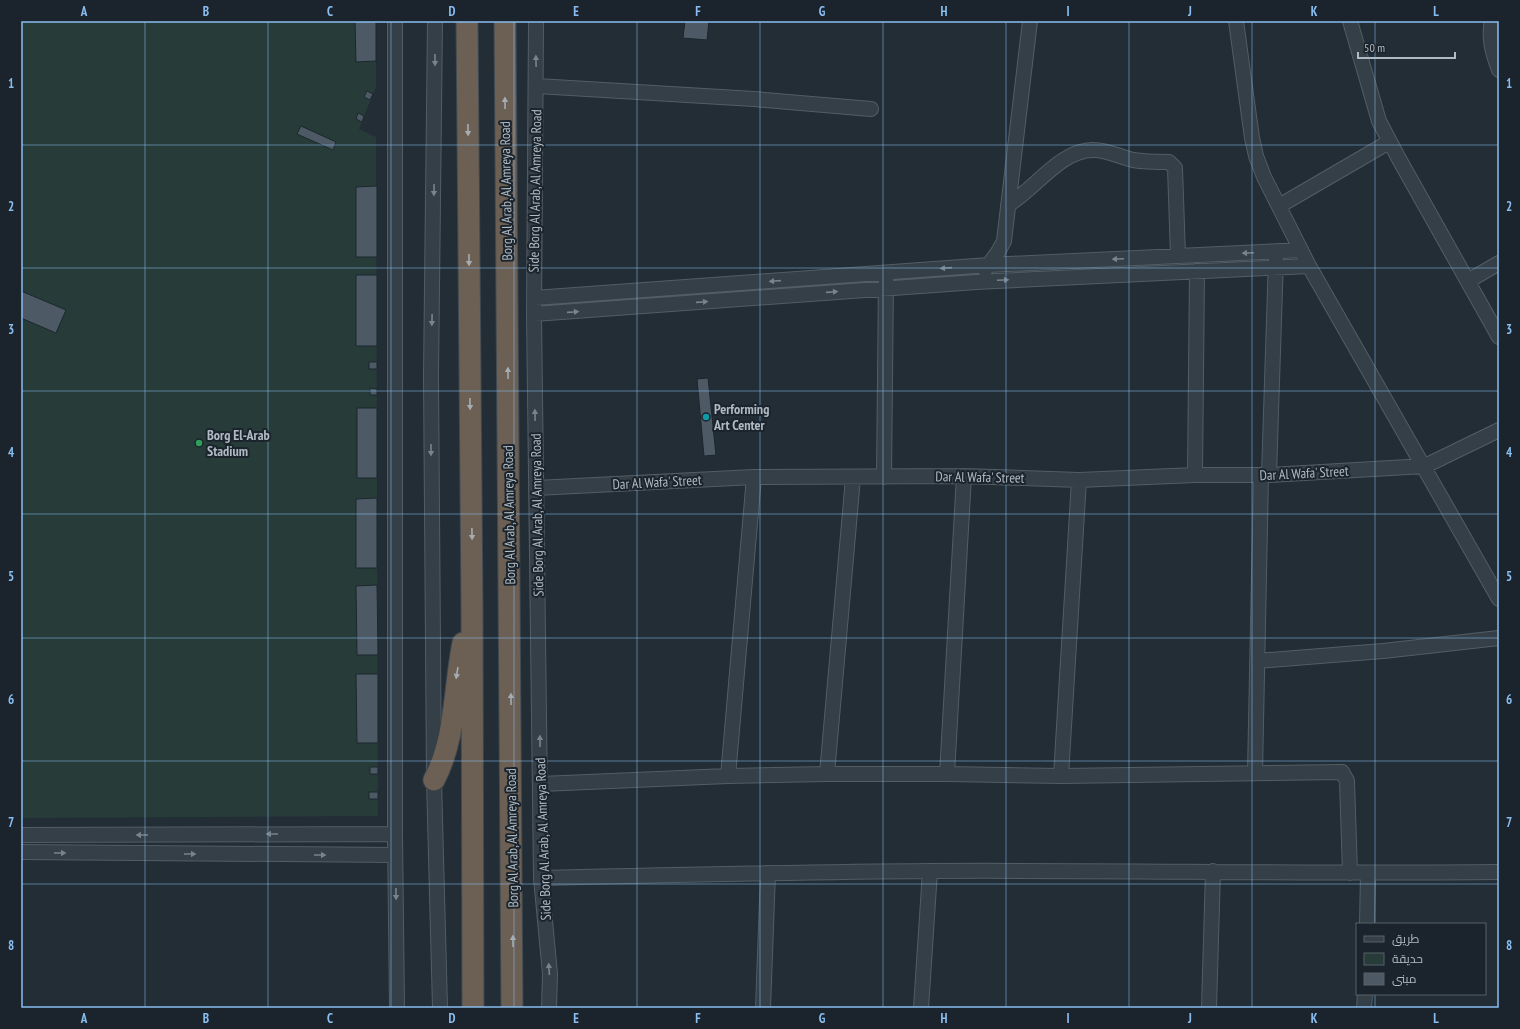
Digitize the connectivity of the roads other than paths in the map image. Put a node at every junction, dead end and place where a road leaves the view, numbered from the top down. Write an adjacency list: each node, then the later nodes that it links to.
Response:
1 (395, 21): 54 (street)
2 (435, 21): 52 (street, one-way to 52)
3 (467, 21): 44 (highway, one-way to 44)
4 (505, 21): 70 (highway, Borg Al Arab, Al Amreya Road, one-way to 4)
5 (536, 21): 11 (street, Side Borg Al Arab, Al Amreya Road, one-way to 5)
6 (1030, 21): 14 (street)
7 (1236, 21): 15 (street)
8 (1350, 21): 13 (street)
9 (1492, 21): 10 (street)
10 (1499, 70)
11 (537, 86): 12 (street); 29 (street, Side Borg Al Arab, Al Amreya Road)
12 (871, 109)
13 (1389, 142): 15 (street); 25 (street)
14 (1008, 205): 18 (street); 20 (street)
15 (1279, 206): 16 (street)
16 (1301, 250): 17 (street); 21 (street)
17 (1275, 252): 18 (street, one-way to 18); 22 (street)
18 (1178, 256): 20 (street, one-way to 20)
19 (1499, 263): 25 (street)
20 (988, 265): 24 (street, one-way to 24); 26 (street)
21 (1309, 266): 22 (street); 34 (street)
22 (1276, 268): 23 (street); 36 (street)
23 (1197, 271): 26 (street, one-way to 23); 35 (street)
24 (886, 272): 27 (street); 28 (street, one-way to 28)
25 (1468, 281): 32 (street)
26 (976, 282): 27 (street)
27 (886, 288): 30 (street, one-way to 27); 39 (street)
28 (652, 290): 29 (street); 30 (street)
29 (534, 298): 31 (street, Side Borg Al Arab, Al Amreya Road)
30 (653, 306): 31 (street, one-way to 30)
31 (534, 314): 42 (street, Side Borg Al Arab, Al Amreya Road, one-way to 31)
32 (1499, 337)
33 (1499, 430): 34 (street)
34 (1424, 466): 36 (street, Dar Al Wafa' Street); 43 (street)
35 (1195, 475): 36 (street, Dar Al Wafa' Street); 41 (street, Dar Al Wafa' Street)
36 (1265, 475): 46 (street)
37 (964, 476): 39 (street, Dar Al Wafa' Street); 41 (street, Dar Al Wafa' Street); 49 (street)
38 (754, 477): 40 (street, Dar Al Wafa' Street); 42 (street, Dar Al Wafa' Street); 50 (street)
39 (884, 477): 40 (street, Dar Al Wafa' Street)
40 (853, 478): 48 (street)
41 (1078, 480): 51 (street)
42 (536, 488): 53 (street, Side Borg Al Arab, Al Amreya Road, one-way to 42)
43 (1499, 599)
44 (472, 608): 52 (highway, one-way to 52); 69 (highway)
45 (1499, 638): 46 (street)
46 (1257, 661): 47 (street)
47 (1255, 773): 51 (street); 62 (street)
48 (827, 774): 49 (street); 50 (street)
49 (947, 774): 51 (street)
50 (728, 776): 53 (street)
51 (1061, 776)
52 (434, 780): 68 (street)
53 (541, 784): 64 (street, Side Borg Al Arab, Al Amreya Road)
54 (395, 834): 55 (street, one-way to 55); 57 (street)
55 (21, 835)
56 (21, 852): 57 (street, one-way to 57)
57 (395, 855): 67 (street, one-way to 67)
58 (930, 871): 59 (street); 61 (street); 73 (street)
59 (1213, 871): 62 (street); 74 (street)
60 (1499, 872): 63 (street)
61 (768, 873): 64 (street); 72 (street)
62 (1350, 873): 63 (street)
63 (1368, 873): 65 (street)
64 (541, 878): 71 (street, Side Borg Al Arab, Al Amreya Road, one-way to 64)
65 (1367, 923)
66 (1365, 995): 75 (street)
67 (397, 1008)
68 (440, 1008)
69 (473, 1008)
70 (512, 1008)
71 (549, 1008)
72 (763, 1008)
73 (922, 1008)
74 (1209, 1008)
75 (1364, 1008)

